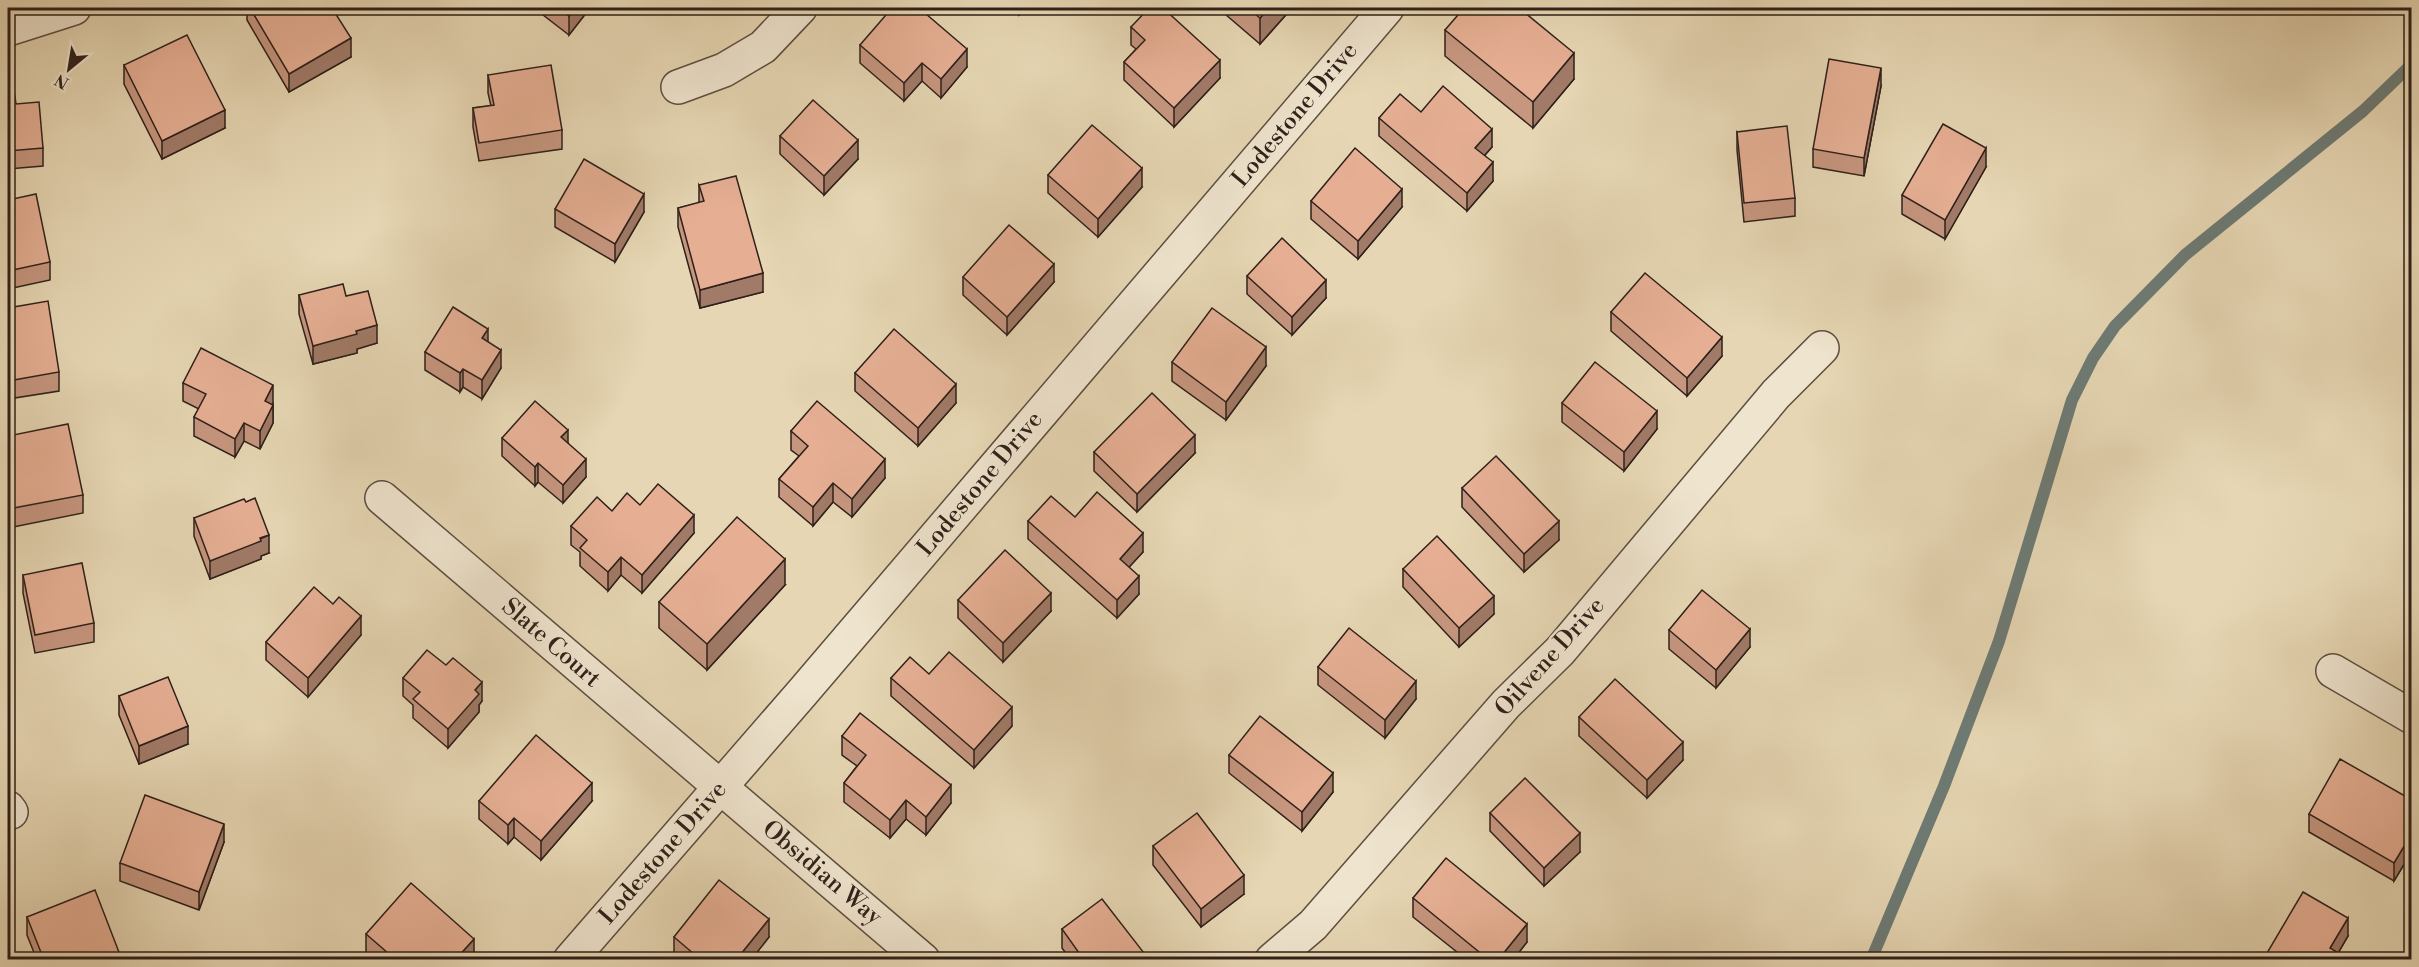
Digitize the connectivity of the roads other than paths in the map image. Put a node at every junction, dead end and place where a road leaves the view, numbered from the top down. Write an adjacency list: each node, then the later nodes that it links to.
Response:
1 (74, 8): 4 (street)
2 (800, 8): 5 (street)
3 (1387, 8): 10 (street, Lodestone Drive)
4 (8, 28)
5 (678, 87)
6 (1822, 348): 13 (street, Oilvene Drive)
7 (382, 498): 10 (street, Slate Court)
8 (2333, 671): 9 (street)
9 (2412, 717)
10 (721, 787): 11 (street, Lodestone Drive); 12 (street, Obsidian Way)
11 (570, 960)
12 (923, 960)
13 (1272, 960)

